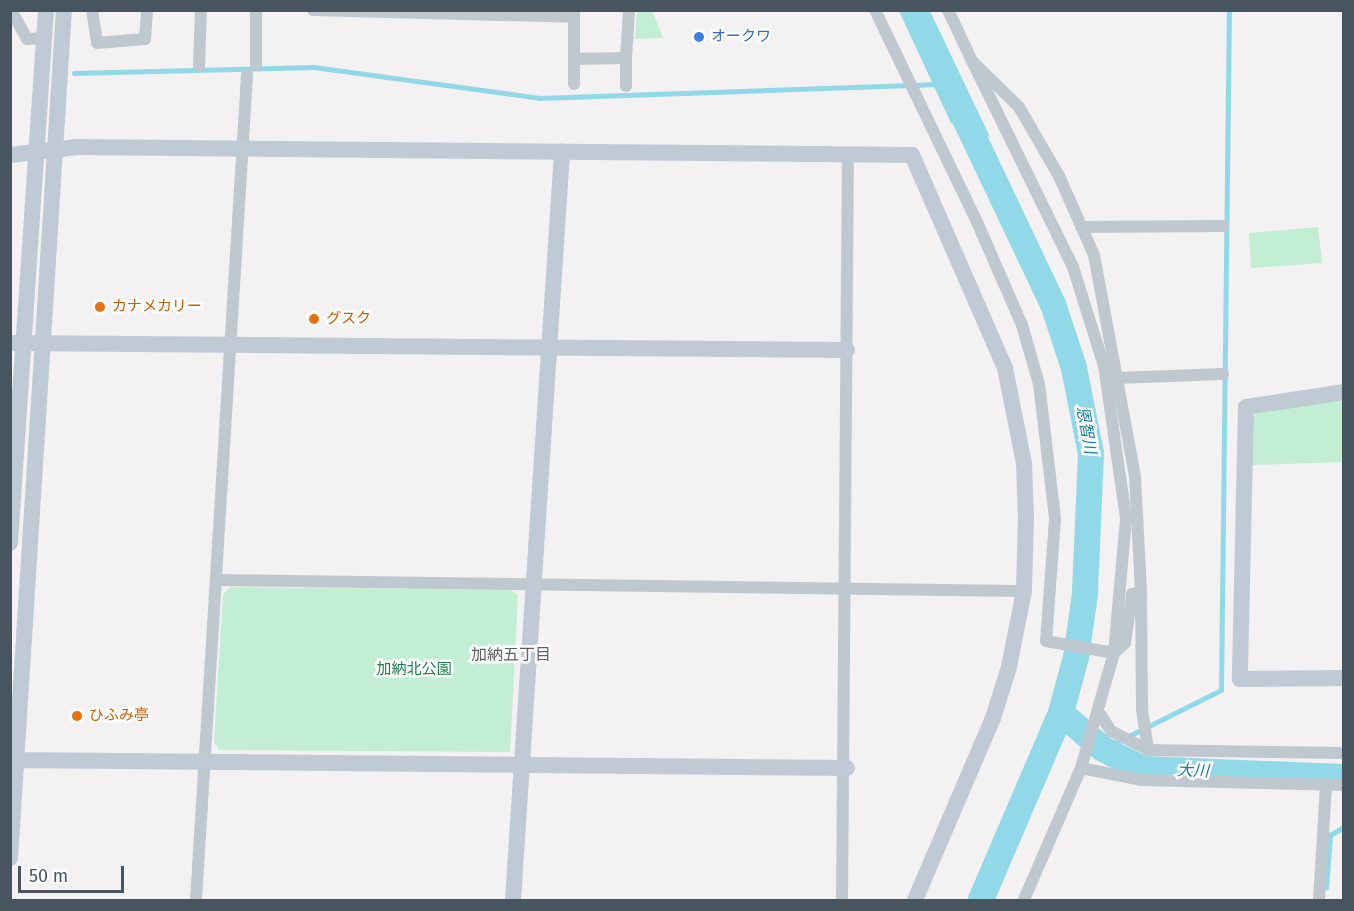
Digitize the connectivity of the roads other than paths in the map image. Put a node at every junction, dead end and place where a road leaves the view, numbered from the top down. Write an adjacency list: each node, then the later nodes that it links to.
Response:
1 (11, 10): 15 (street)
2 (46, 10): 15 (street)
3 (64, 10): 24 (street)
4 (92, 10): 5 (street)
5 (147, 10)
6 (201, 10): 20 (street)
7 (256, 10): 19 (street)
8 (313, 10): 12 (street)
9 (629, 10): 16 (street)
10 (875, 10): 46 (street)
11 (948, 10): 18 (street)
12 (381, 11): 13 (street)
13 (495, 13): 14 (street)
14 (574, 14): 17 (street)
15 (44, 38): 26 (street)
16 (626, 58): 17 (street); 23 (street)
17 (574, 59): 22 (street)
18 (972, 61): 31 (street); 46 (street)
19 (256, 65)
20 (199, 66)
21 (247, 75): 25 (street)
22 (574, 84)
23 (626, 86)
24 (56, 149): 25 (street); 26 (street); 33 (street)
25 (245, 149): 27 (street); 34 (street)
26 (36, 151): 28 (street); 32 (street)
27 (562, 152): 29 (street); 35 (street)
28 (10, 155)
29 (848, 156): 36 (street); 44 (street)
30 (1223, 226): 31 (street)
31 (1081, 227): 38 (street)
32 (17, 343): 33 (street); 40 (street)
33 (42, 344): 34 (street); 52 (street)
34 (231, 346): 35 (street); 41 (street)
35 (548, 350): 36 (street); 42 (street)
36 (848, 350): 43 (street)
37 (1223, 374): 38 (street)
38 (1117, 378): 45 (street)
39 (1344, 392): 47 (street)
40 (10, 543)
41 (216, 580): 42 (street); 51 (street)
42 (532, 583): 43 (street); 53 (street)
43 (847, 587): 44 (street); 54 (street)
44 (1024, 591): 62 (street)
45 (1141, 592): 46 (street); 49 (street)
46 (1114, 653): 48 (street)
47 (1344, 678)
48 (1100, 714): 49 (street); 55 (street)
49 (1148, 750): 50 (street)
50 (1344, 753)
51 (205, 759): 52 (street); 53 (street); 59 (street)
52 (14, 760): 58 (street)
53 (522, 763): 54 (street); 60 (street)
54 (846, 768): 61 (street)
55 (1081, 768): 56 (street); 63 (street)
56 (1326, 784): 57 (street); 64 (street)
57 (1344, 785)
58 (10, 858)
59 (196, 900)
60 (513, 900)
61 (842, 900)
62 (915, 900)
63 (1024, 900)
64 (1319, 900)

